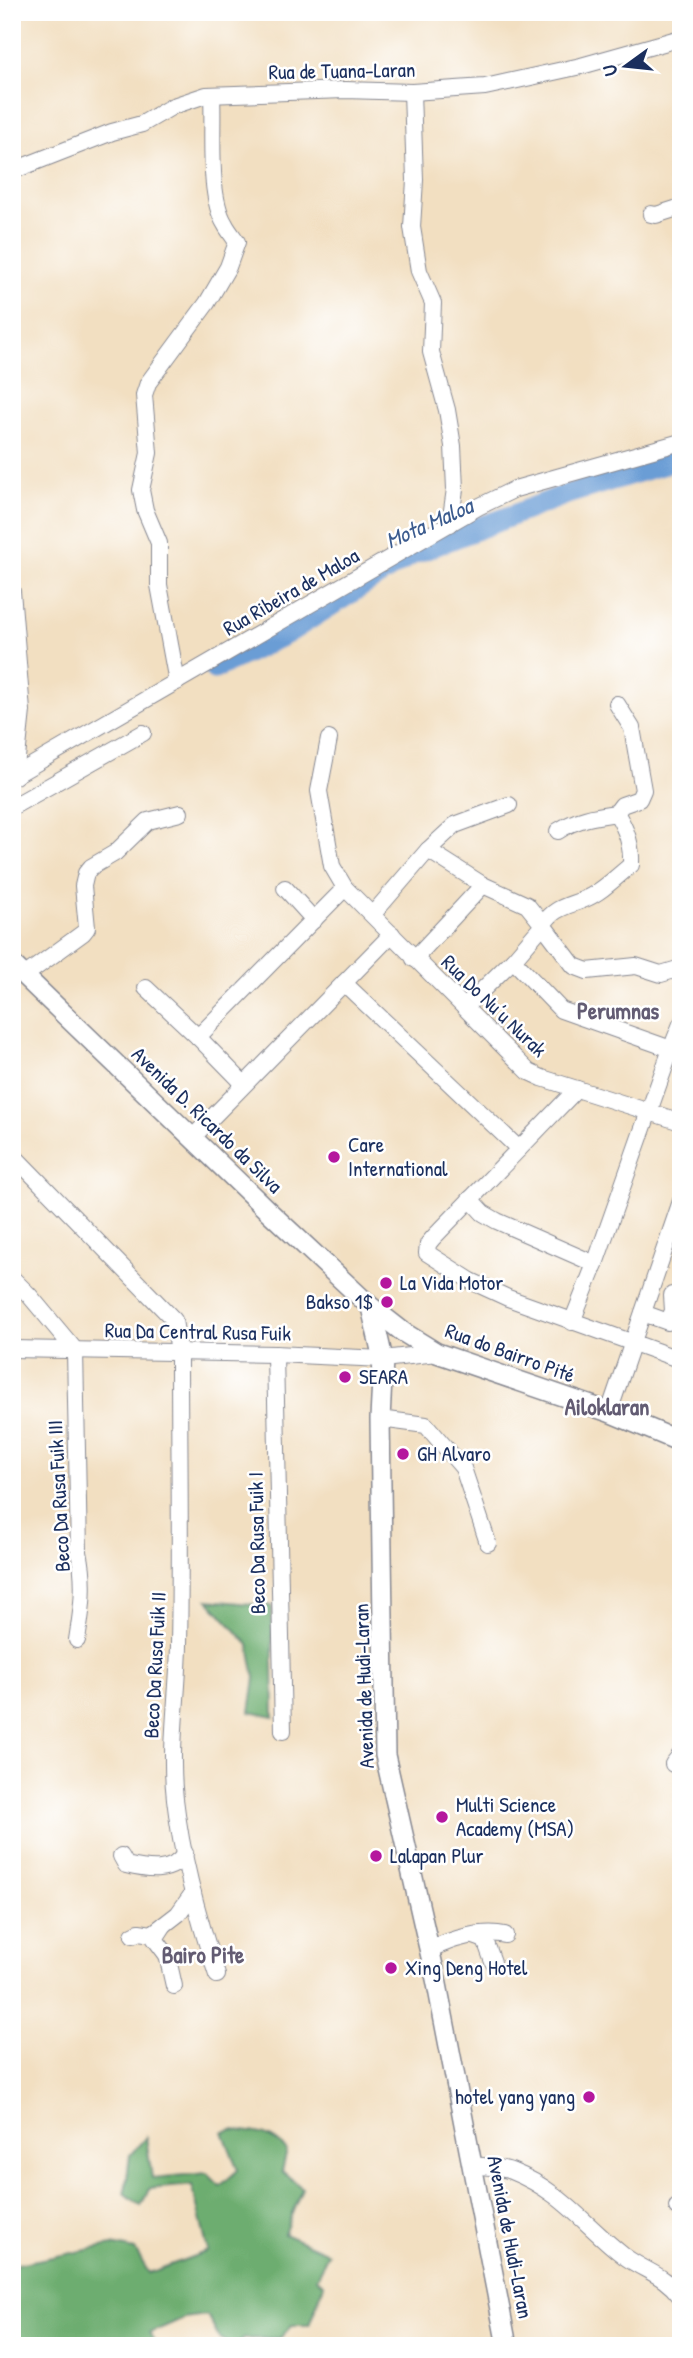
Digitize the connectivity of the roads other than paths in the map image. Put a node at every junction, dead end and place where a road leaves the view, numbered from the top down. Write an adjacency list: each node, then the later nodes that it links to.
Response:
1 (681, 38): 2 (street, Rua de Tuana-Laran)
2 (412, 92): 3 (street, Rua de Tuana-Laran); 8 (street)
3 (212, 95): 4 (street, Rua de Tuana-Laran); 10 (street)
4 (12, 171)
5 (681, 207): 6 (street)
6 (651, 214)
7 (681, 442): 8 (street, Rua Ribeira de Maloa)
8 (450, 524): 10 (street, Rua Ribeira de Maloa)
9 (12, 591): 14 (street)
10 (177, 682): 14 (street, Rua Ribeira de Maloa)
11 (617, 704): 18 (street)
12 (143, 733): 16 (street)
13 (329, 739): 23 (street)
14 (13, 777)
15 (509, 805): 20 (street)
16 (12, 807)
17 (180, 813): 31 (street)
18 (616, 813): 19 (street); 26 (street)
19 (558, 831)
20 (428, 850): 21 (street); 24 (street)
21 (483, 885): 26 (street); 28 (street)
22 (285, 888): 25 (street)
23 (345, 888): 24 (street, Rua Do Nu’u Nurak); 25 (street)
24 (373, 914): 27 (street, Rua Do Nu’u Nurak)
25 (314, 920): 36 (street)
26 (543, 925): 29 (street); 30 (street)
27 (392, 934): 28 (street, Rua Do Nu’u Nurak); 32 (street)
28 (414, 959): 34 (street, Rua Do Nu’u Nurak)
29 (513, 960): 34 (street); 37 (street)
30 (681, 968)
31 (17, 971): 42 (main road, Avenida D. Ricardo da Silva)
32 (344, 983): 38 (street); 43 (street)
33 (146, 988): 36 (street)
34 (465, 1007): 39 (street, Rua Do Nu’u Nurak)
35 (681, 1024): 37 (street)
36 (198, 1037): 38 (street)
37 (671, 1049): 40 (street)
38 (244, 1084): 42 (street)
39 (577, 1089): 40 (street, Rua Do Nu’u Nurak); 43 (street)
40 (649, 1112): 41 (street, Rua Do Nu’u Nurak); 48 (street)
41 (681, 1122)
42 (192, 1137): 51 (main road, Avenida D. Ricardo da Silva)
43 (519, 1149): 45 (street)
44 (12, 1154): 57 (street, Beco Da Rusa Fuik II)
45 (470, 1199): 48 (street); 53 (street)
46 (681, 1201): 47 (street)
47 (678, 1220): 52 (street)
48 (595, 1264): 53 (street)
49 (12, 1278): 56 (street)
50 (672, 1295): 52 (street)
51 (371, 1307): 58 (main road, Rua do Bairro Pité); 60 (main road, Avenida de Hudi-Laran)
52 (643, 1312): 54 (street)
53 (572, 1322): 54 (street)
54 (633, 1342): 61 (street); 62 (street)
55 (12, 1349): 56 (street, Rua Da Central Rusa Fuik)
56 (75, 1350): 57 (street, Rua Da Central Rusa Fuik); 66 (street, Beco Da Rusa Fuik III)
57 (179, 1352): 59 (street, Rua Da Central Rusa Fuik); 68 (street, Beco Da Rusa Fuik II)
58 (437, 1353): 60 (street, Rua Da Central Rusa Fuik); 62 (main road, Rua do Bairro Pité)
59 (275, 1354): 60 (street, Rua Da Central Rusa Fuik); 67 (street, Beco Da Rusa Fuik I)
60 (383, 1359): 63 (main road, Avenida de Hudi-Laran)
61 (681, 1360)
62 (609, 1412): 64 (main road, Rua do Bairro Pité)
63 (380, 1419): 65 (street); 76 (main road, Avenida de Hudi-Laran)
64 (681, 1443)
65 (488, 1543)
66 (77, 1640)
67 (283, 1731)
68 (185, 1853): 70 (street); 71 (street, Beco Da Rusa Fuik II)
69 (121, 1856): 70 (street)
70 (173, 1866): 71 (street)
71 (192, 1887): 72 (street); 78 (street, Beco Da Rusa Fuik II)
72 (166, 1923): 73 (street); 79 (street)
73 (133, 1935)
74 (505, 1935): 75 (street)
75 (467, 1940): 76 (street); 77 (street)
76 (429, 1950): 80 (main road, Avenida de Hudi-Laran)
77 (493, 1962)
78 (217, 1975)
79 (174, 1986)
80 (474, 2165): 81 (street); 82 (main road, Avenida de Hudi-Laran)
81 (681, 2297)
82 (507, 2346)

